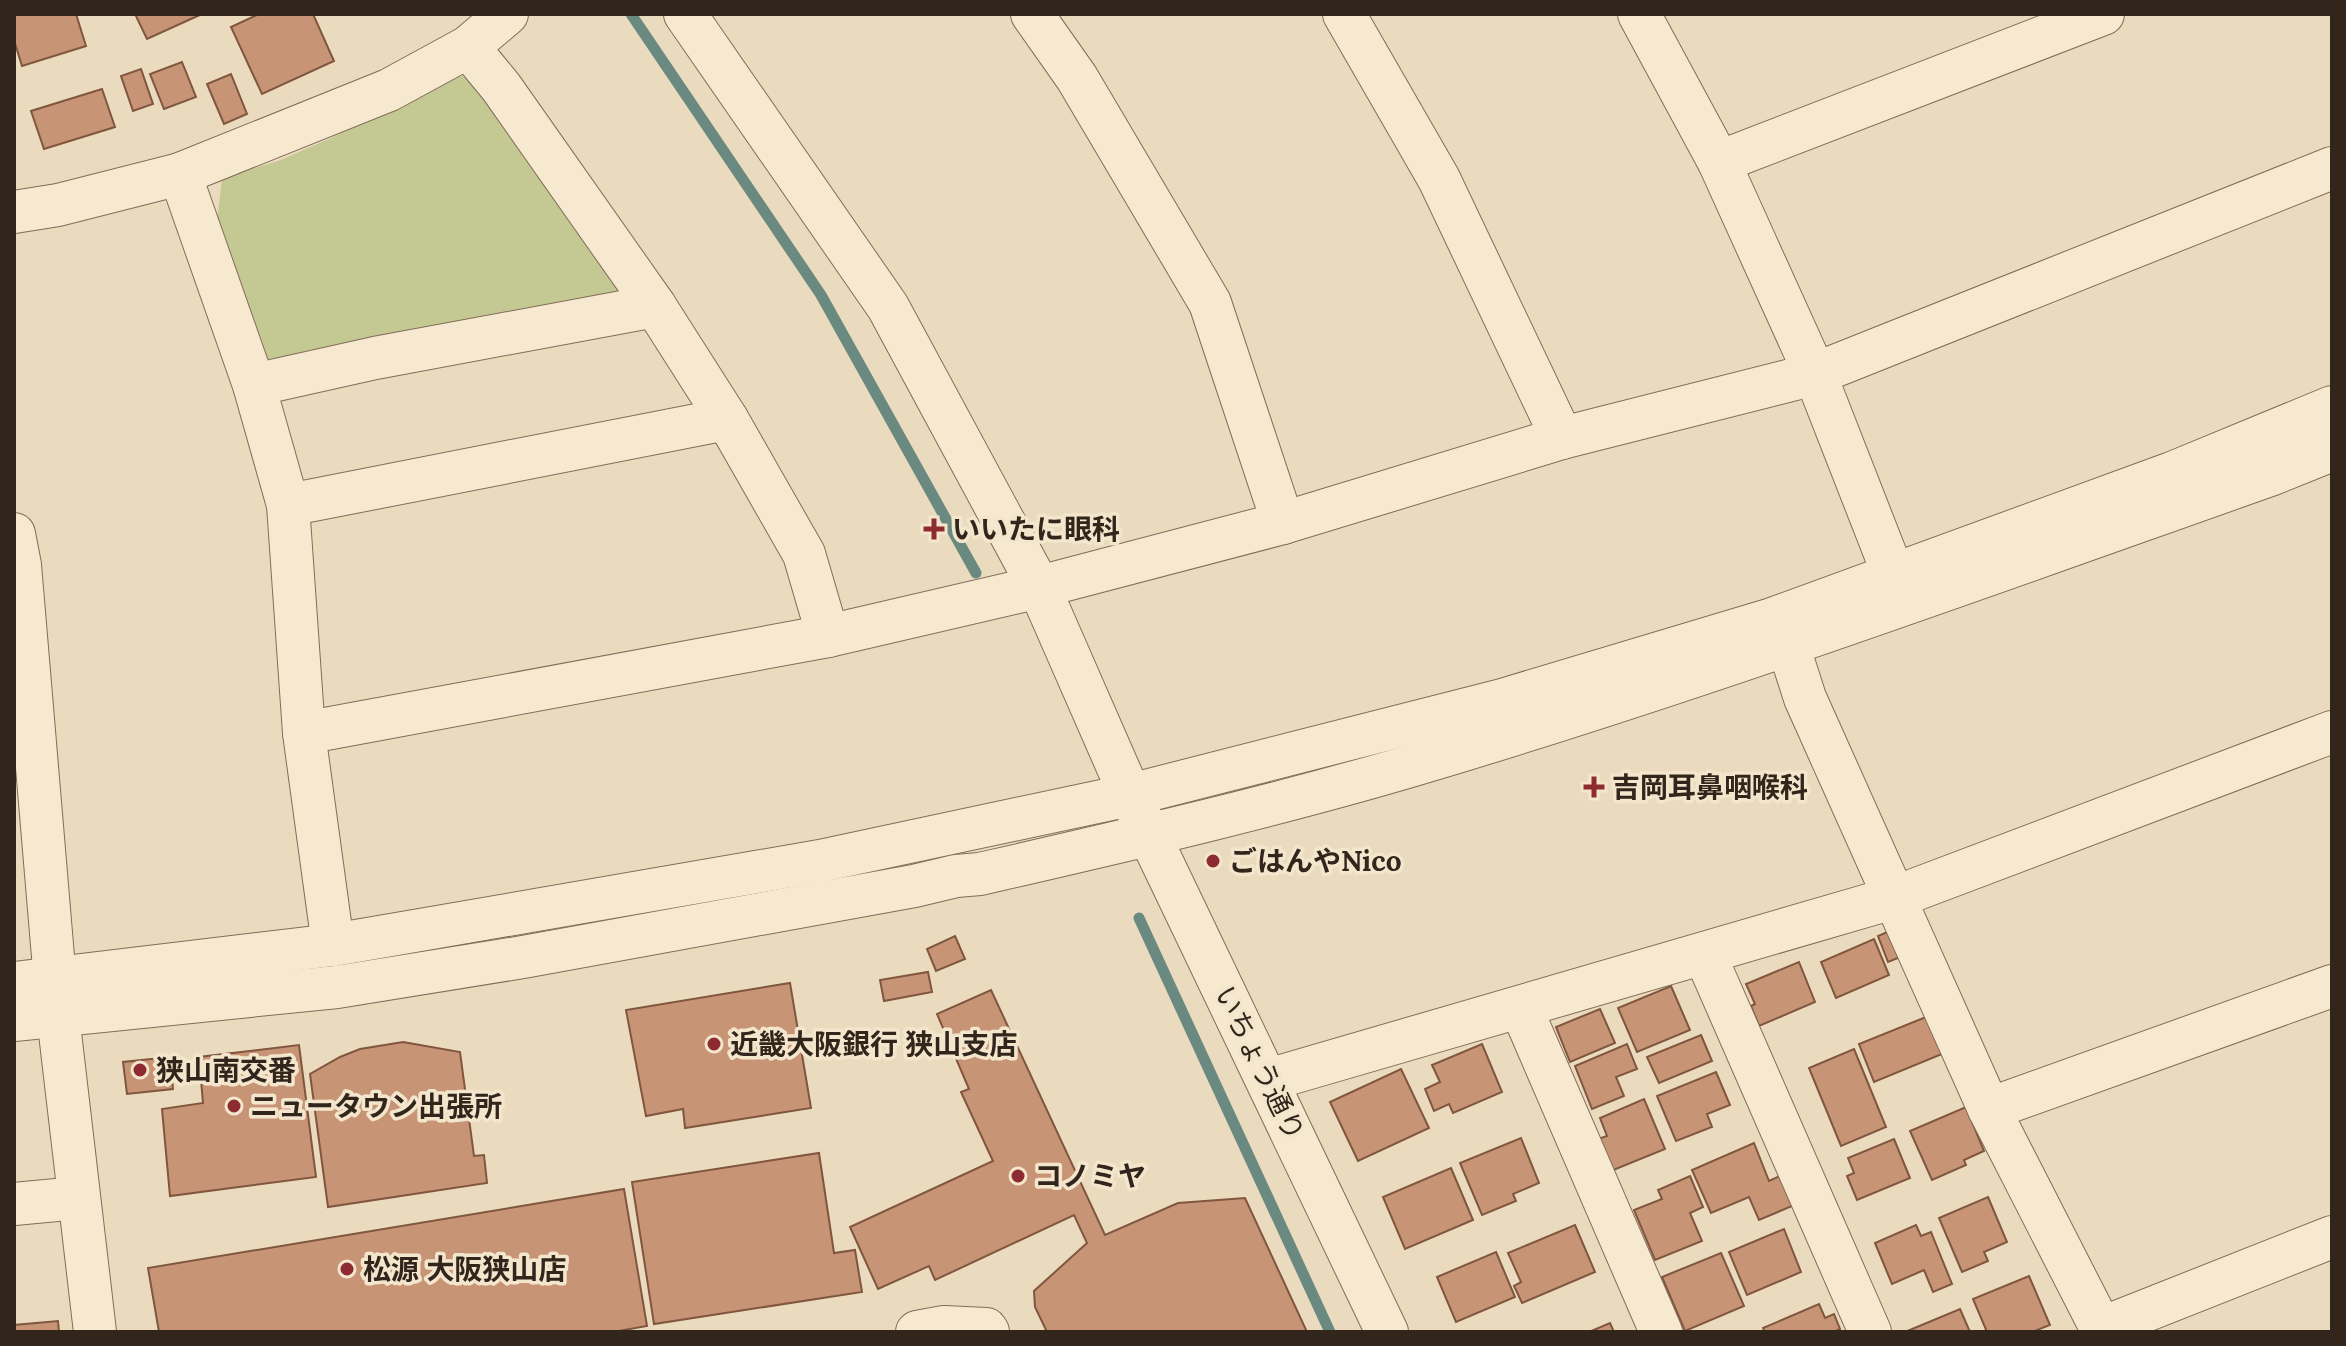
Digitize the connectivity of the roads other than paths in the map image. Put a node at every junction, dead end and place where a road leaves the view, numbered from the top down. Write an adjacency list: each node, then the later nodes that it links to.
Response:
1 (507, 14): 7 (street)
2 (685, 14): 23 (street, いちょう通り)
3 (1032, 14): 20 (street)
4 (1344, 14): 17 (street)
5 (1639, 14): 8 (street)
6 (2103, 14): 8 (street)
7 (468, 47): 10 (street); 12 (street)
8 (1719, 162): 13 (street)
9 (2332, 168): 13 (street)
10 (180, 174): 11 (street); 14 (street)
11 (14, 212)
12 (655, 306): 14 (street); 16 (street)
13 (1815, 374): 17 (street); 22 (street)
14 (254, 385): 19 (street)
15 (2332, 407): 22 (street)
16 (727, 419): 19 (street); 24 (street)
17 (1562, 438): 20 (street)
18 (2332, 450): 25 (street)
19 (288, 505): 27 (street)
20 (1283, 523): 23 (street)
21 (14, 534): 35 (street)
22 (1894, 576): 28 (street)
23 (1039, 587): 24 (street); 28 (street, いちょう通り)
24 (828, 636): 27 (street)
25 (1788, 645): 29 (street); 30 (street)
26 (2332, 732): 30 (street)
27 (304, 733): 31 (street)
28 (1130, 795): 29 (street, いちょう通り); 31 (street)
29 (1150, 835): 35 (street); 38 (street, いちょう通り)
30 (1893, 898): 32 (street); 39 (street)
31 (333, 945): 35 (street)
32 (1705, 955): 36 (street); 49 (street)
33 (14, 983): 35 (street)
34 (2332, 986): 39 (street)
35 (57, 997): 37 (street); 40 (street)
36 (1521, 1008): 38 (street); 48 (street)
37 (14, 1020)
38 (1268, 1080): 47 (street, いちょう通り)
39 (1989, 1109): 43 (street)
40 (78, 1198): 41 (street); 44 (street)
41 (14, 1204)
42 (2332, 1237): 43 (street)
43 (2103, 1330)
44 (95, 1332)
45 (917, 1332): 46 (street)
46 (988, 1332)
47 (1387, 1332)
48 (1661, 1332)
49 (1870, 1332)

